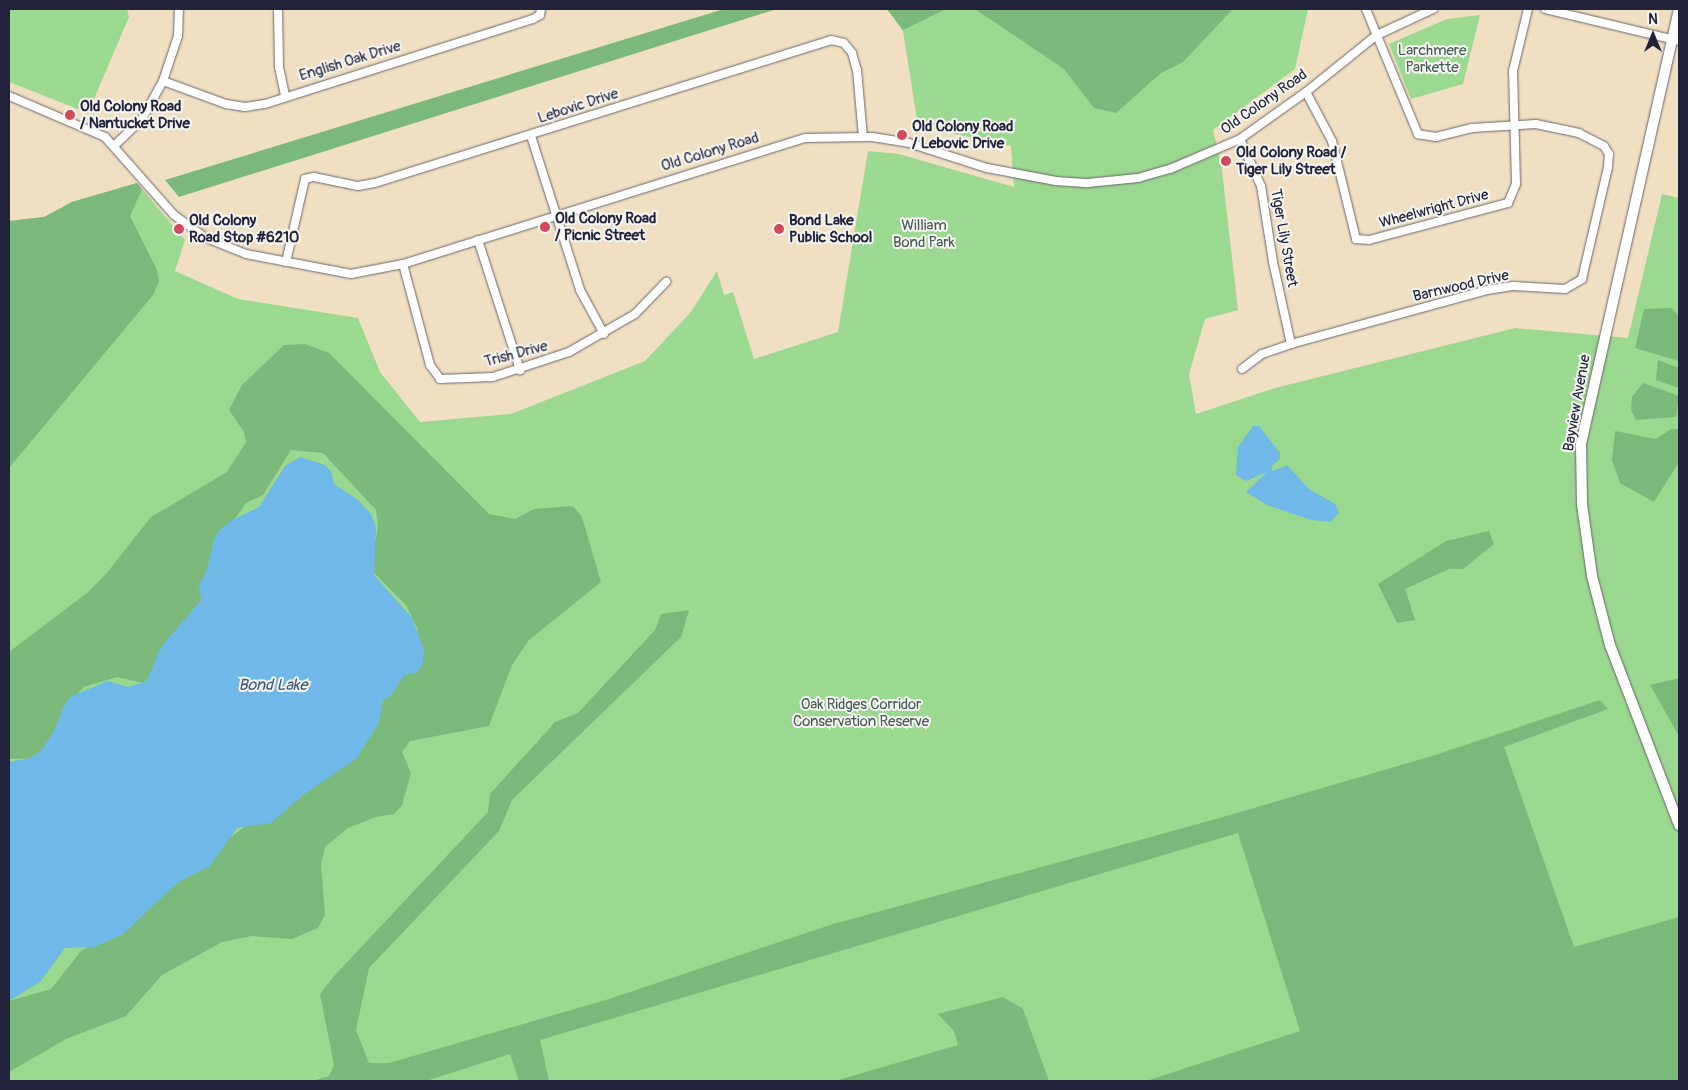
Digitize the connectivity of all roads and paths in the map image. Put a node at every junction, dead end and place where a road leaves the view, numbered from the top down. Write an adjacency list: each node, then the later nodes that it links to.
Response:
1 (180, 9): 11 (street)
2 (278, 9): 13 (street)
3 (541, 9): 13 (street, English Oak Drive)
4 (1366, 9): 9 (street)
5 (1433, 9): 9 (street, Old Colony Road)
6 (1528, 9): 15 (street, Wheelwright Drive)
7 (1545, 9): 10 (street)
8 (1679, 9): 10 (main road, Bayview Avenue)
9 (1377, 35): 12 (street, Old Colony Road); 15 (street)
10 (1676, 40): 29 (main road, Bayview Avenue)
11 (163, 81): 13 (street, English Oak Drive); 19 (street)
12 (1306, 92): 15 (street, Wheelwright Drive); 18 (street, Old Colony Road)
13 (285, 95)
14 (9, 96): 19 (street, Old Colony Road)
15 (1514, 126): 26 (street, Barnwood Drive)
16 (531, 136): 17 (street, Lebovic Drive); 20 (street); 22 (street, Lebovic Drive)
17 (863, 137): 18 (street, Old Colony Road); 20 (street, Old Colony Road)
18 (1240, 139): 26 (street, Tiger Lily Street)
19 (115, 145): 22 (street, Old Colony Road)
20 (555, 215): 21 (street, Old Colony Road); 25 (street)
21 (478, 240): 23 (street, Old Colony Road); 28 (street)
22 (286, 262): 23 (street, Old Colony Road)
23 (403, 264): 28 (street, Trish Drive)
24 (666, 282): 25 (street, Trish Drive)
25 (604, 334): 28 (street, Trish Drive)
26 (1291, 344): 27 (street, Barnwood Drive)
27 (1242, 369)
28 (520, 370)
29 (1679, 825)

